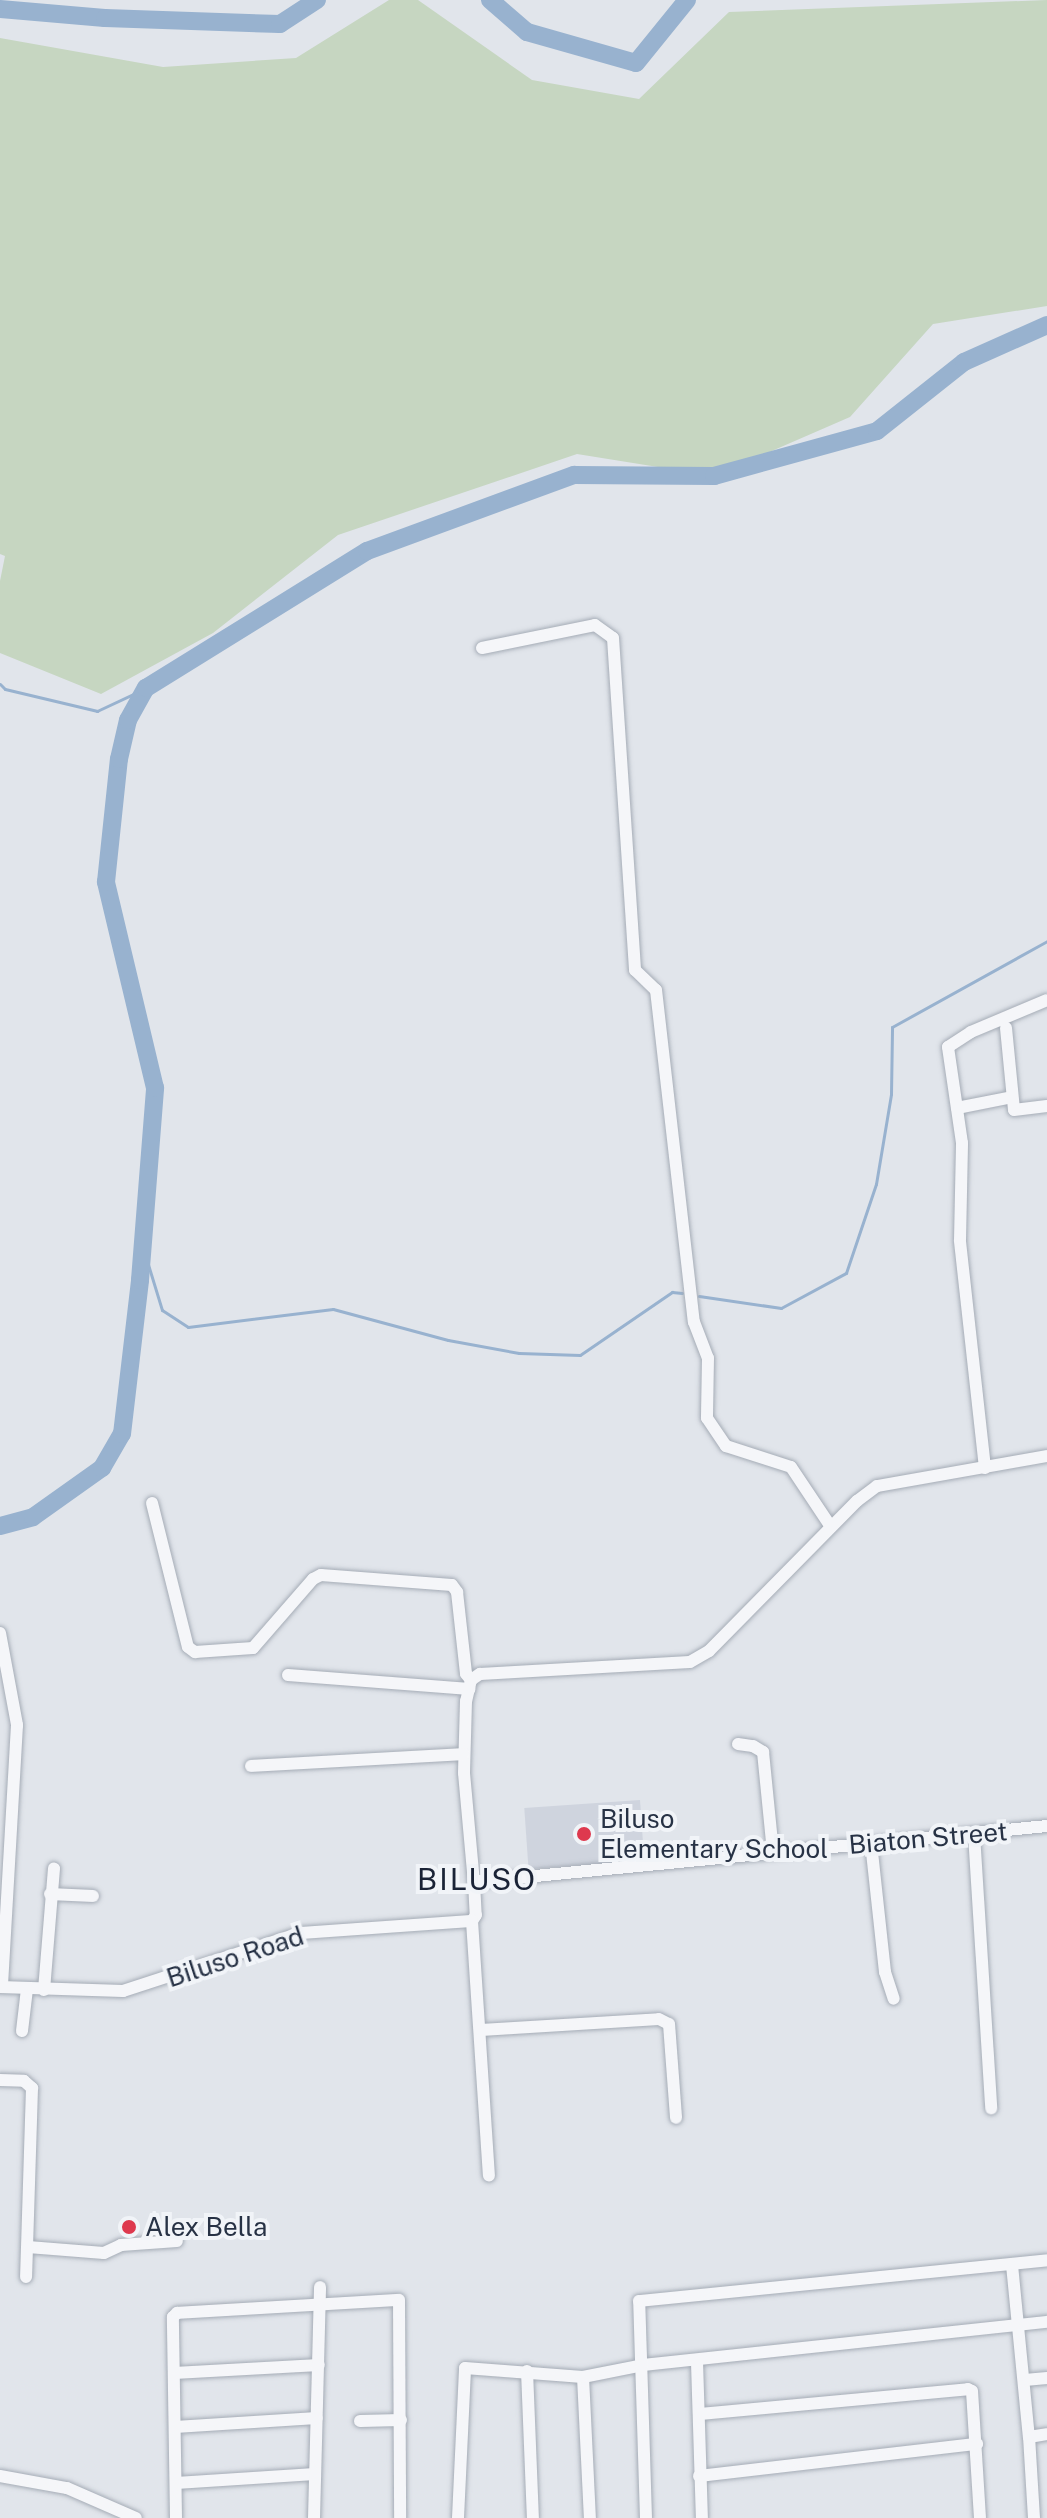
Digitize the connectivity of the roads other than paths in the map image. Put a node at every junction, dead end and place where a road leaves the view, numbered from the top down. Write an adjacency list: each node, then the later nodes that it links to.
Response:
1 (482, 648): 10 (street)
2 (1047, 1000): 6 (street)
3 (1006, 1028): 4 (street)
4 (1012, 1097): 5 (street); 6 (street)
5 (1047, 1106)
6 (957, 1108): 8 (street)
7 (1047, 1456): 8 (street)
8 (985, 1468): 10 (street)
9 (152, 1503): 13 (street)
10 (831, 1527): 13 (street)
11 (0, 1633): 26 (street)
12 (288, 1675): 13 (street)
13 (470, 1684): 15 (street)
14 (738, 1744): 20 (street)
15 (464, 1754): 16 (street); 22 (street)
16 (251, 1766)
17 (1047, 1826): 18 (street, Biaton Street)
18 (974, 1834): 19 (street, Biaton Street); 33 (street)
19 (871, 1843): 20 (street, Biaton Street); 29 (street)
20 (773, 1853): 22 (street, Biaton Street)
21 (54, 1868): 23 (street)
22 (474, 1882): 25 (street)
23 (50, 1894): 24 (street); 28 (street)
24 (93, 1896)
25 (472, 1921): 28 (street, Biluso Road); 30 (street)
26 (1, 1987): 27 (street, Biluso Road)
27 (27, 1989): 28 (street, Biluso Road); 31 (street)
28 (44, 1990)
29 (894, 1999)
30 (481, 2030): 34 (street); 35 (street)
31 (22, 2031)
32 (0, 2080): 37 (street)
33 (991, 2108)
34 (676, 2118)
35 (489, 2175)
36 (177, 2241): 37 (street)
37 (28, 2247): 40 (street)
38 (1047, 2260): 39 (street)
39 (1012, 2265): 44 (street); 47 (street)
40 (26, 2277)
41 (320, 2287): 42 (street)
42 (320, 2302): 46 (street); 49 (street); 55 (street)
43 (1047, 2322): 44 (street)
44 (1020, 2325): 45 (street); 52 (street)
45 (697, 2362): 47 (street); 53 (street)
46 (319, 2365): 49 (street); 54 (street)
47 (643, 2365): 50 (street); 72 (street)
48 (527, 2371): 50 (street); 69 (street); 70 (street)
49 (174, 2373): 57 (street)
50 (583, 2377): 71 (street)
51 (1047, 2378): 52 (street)
52 (1025, 2380): 59 (street)
53 (700, 2414): 60 (street); 63 (street)
54 (317, 2418): 57 (street); 61 (street)
55 (401, 2420): 56 (street); 68 (street)
56 (360, 2421)
57 (175, 2427): 64 (street)
58 (1047, 2434): 59 (street)
59 (1029, 2437): 75 (street)
60 (977, 2444): 63 (street); 74 (street)
61 (315, 2474): 64 (street); 67 (street)
62 (0, 2476): 65 (street)
63 (699, 2476): 73 (street)
64 (176, 2483): 66 (street)
65 (136, 2518)
66 (176, 2518)
67 (314, 2518)
68 (400, 2518)
69 (458, 2518)
70 (533, 2518)
71 (590, 2518)
72 (646, 2518)
73 (702, 2518)
74 (980, 2518)
75 (1034, 2518)

